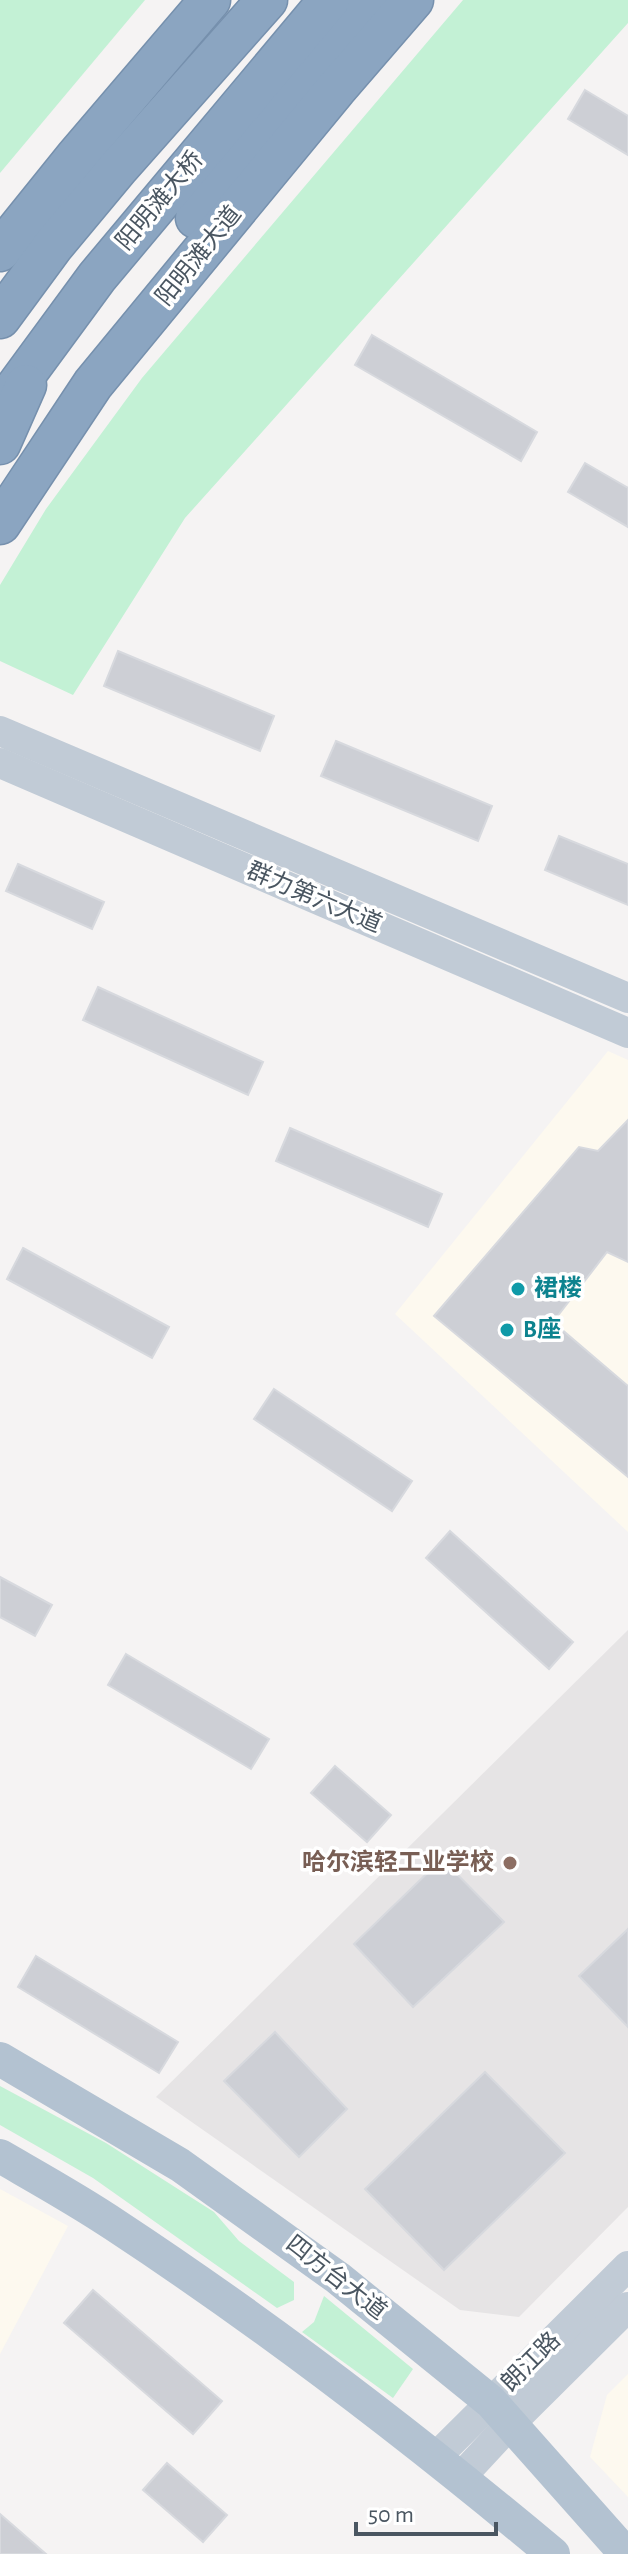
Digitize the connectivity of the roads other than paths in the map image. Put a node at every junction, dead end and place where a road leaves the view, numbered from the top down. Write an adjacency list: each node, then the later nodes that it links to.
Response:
1 (176, 0): 11 (highway)
2 (210, 0): 12 (highway)
3 (255, 0): 9 (highway)
4 (267, 0): 9 (highway)
5 (329, 0): 10 (highway, 阳明滩大桥)
6 (359, 0): 10 (highway)
7 (372, 0): 17 (highway)
8 (413, 0): 18 (highway, 阳明滩大道)
9 (232, 38): 13 (highway)
10 (276, 63): 14 (highway, 阳明滩大桥)
11 (0, 217)
12 (0, 251)
13 (2, 314)
14 (42, 349): 15 (highway, 阳明滩大桥); 16 (highway)
15 (0, 409)
16 (0, 444)
17 (0, 485)
18 (0, 524)
19 (0, 731): 21 (main road, 群力第六大道)
20 (0, 763): 22 (main road, 群力第六大道)
21 (628, 998)
22 (628, 1033)
23 (0, 2059): 27 (main road, 四方台大道)
24 (0, 2156): 28 (main road)
25 (628, 2266): 27 (main road, 朗江路)
26 (628, 2307): 27 (main road, 朗江路)
27 (501, 2412): 28 (main road, 朗江路); 30 (main road, 四方台大道)
28 (447, 2468): 29 (main road)
29 (553, 2554)
30 (626, 2554)

